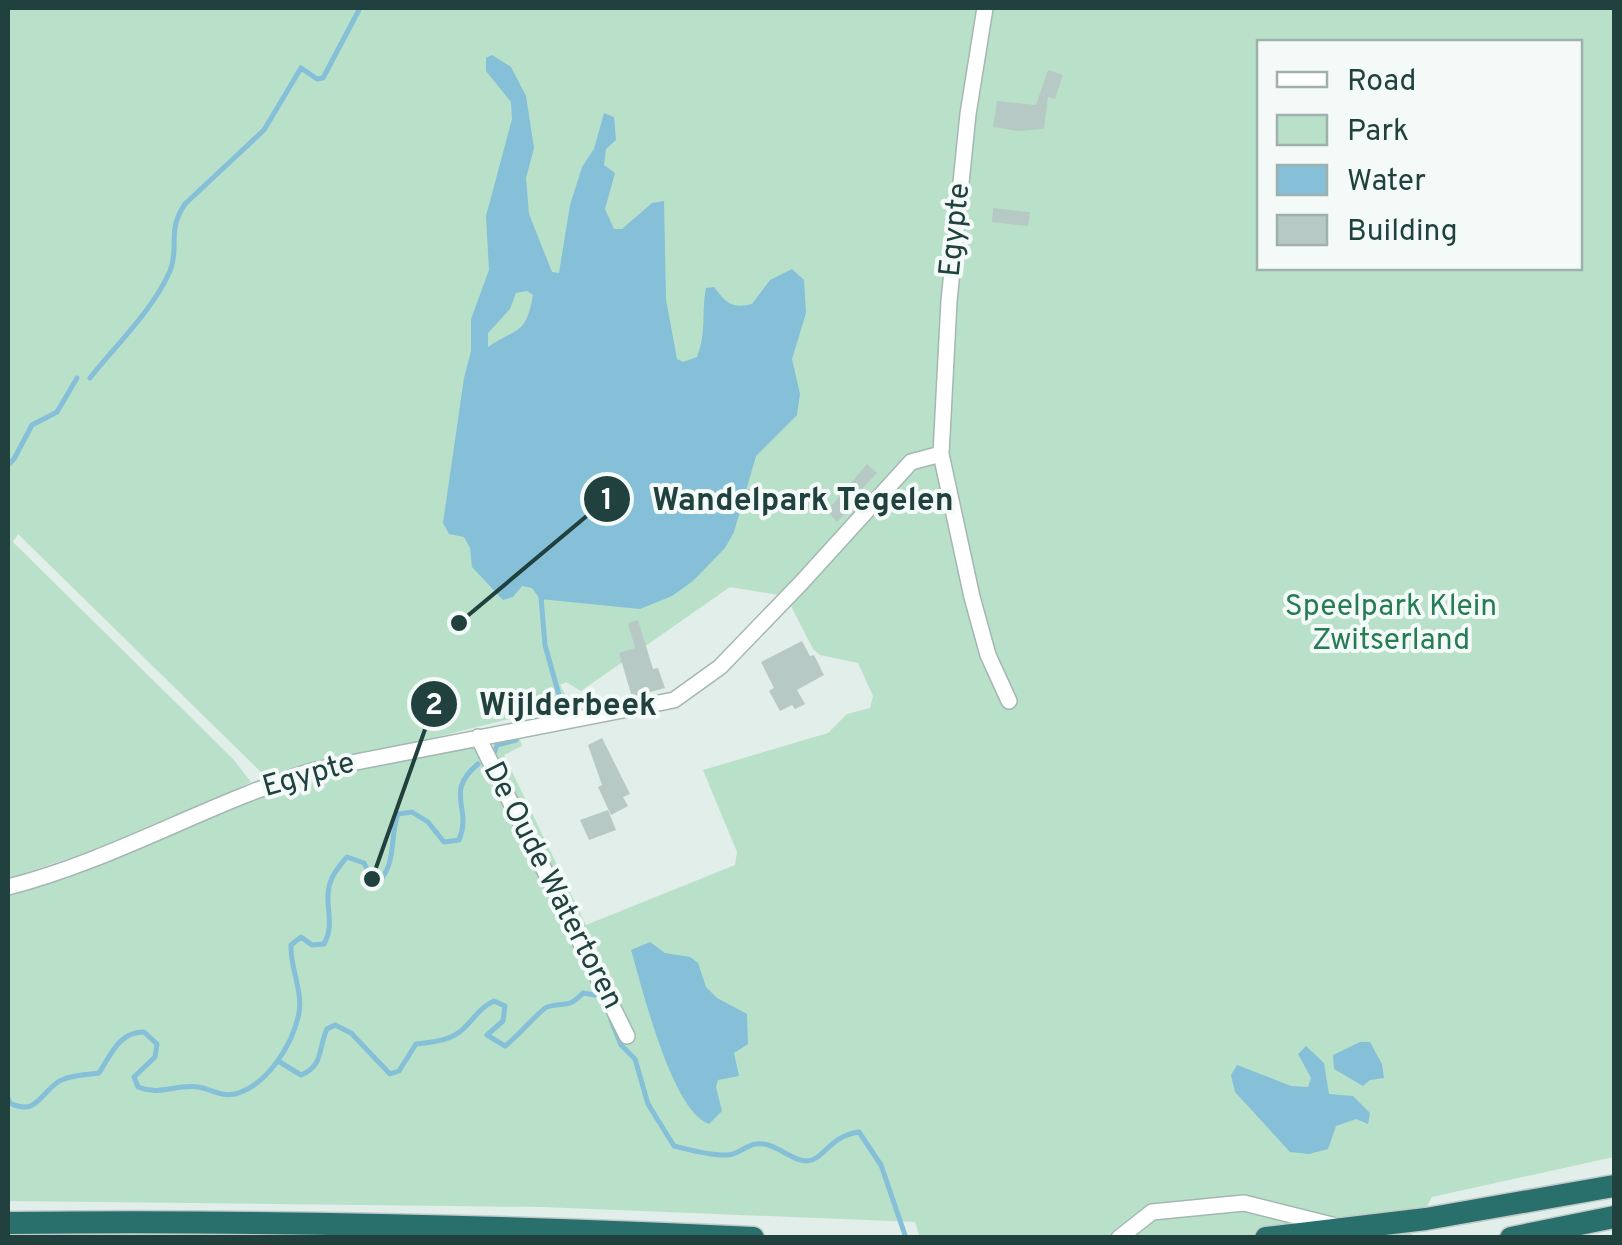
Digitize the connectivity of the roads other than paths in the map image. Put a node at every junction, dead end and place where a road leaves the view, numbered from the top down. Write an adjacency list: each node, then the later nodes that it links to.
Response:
1 (985, 8): 2 (street, Egypte)
2 (942, 454): 3 (street, Egypte); 4 (street, Egypte)
3 (1008, 702)
4 (478, 737): 5 (street, Egypte); 6 (street, De Oude Watertoren)
5 (8, 887)
6 (627, 1036)
7 (1614, 1186): 10 (highway)
8 (1614, 1217): 14 (highway)
9 (8, 1223): 11 (highway)
10 (1345, 1229): 12 (street); 13 (highway)
11 (754, 1238)
12 (1119, 1238)
13 (1266, 1238)
14 (1511, 1238)

